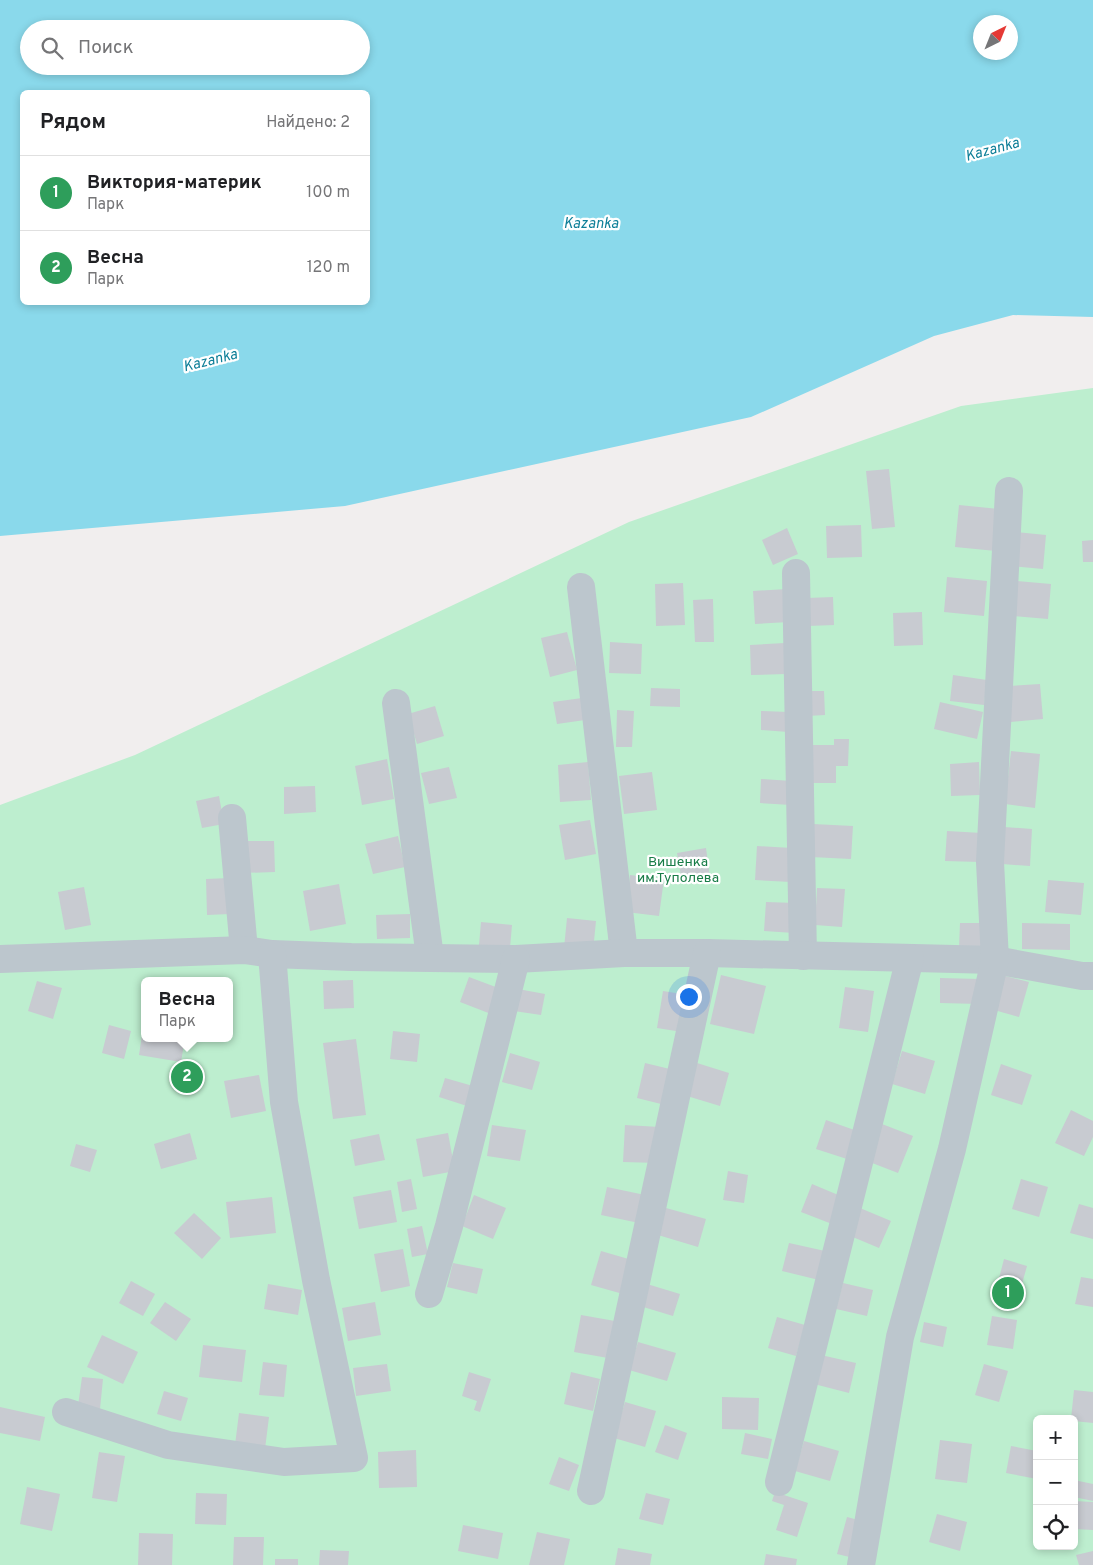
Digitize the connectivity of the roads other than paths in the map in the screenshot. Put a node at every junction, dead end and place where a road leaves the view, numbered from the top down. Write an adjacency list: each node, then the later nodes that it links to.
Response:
1 (1009, 491): 15 (lane)
2 (796, 573): 10 (lane)
3 (581, 587): 7 (lane)
4 (396, 703): 11 (lane)
5 (232, 818): 6 (lane)
6 (244, 950): 9 (lane); 13 (lane)
7 (624, 953): 8 (lane); 14 (lane)
8 (707, 953): 10 (lane); 20 (lane)
9 (272, 954): 11 (lane); 18 (lane)
10 (804, 956): 12 (lane)
11 (430, 957): 14 (lane)
12 (910, 958): 15 (lane); 19 (lane)
13 (0, 959)
14 (516, 959): 17 (lane)
15 (995, 960): 16 (lane); 21 (lane)
16 (1093, 976)
17 (429, 1294)
18 (66, 1412)
19 (779, 1482)
20 (591, 1491)
21 (861, 1565)

